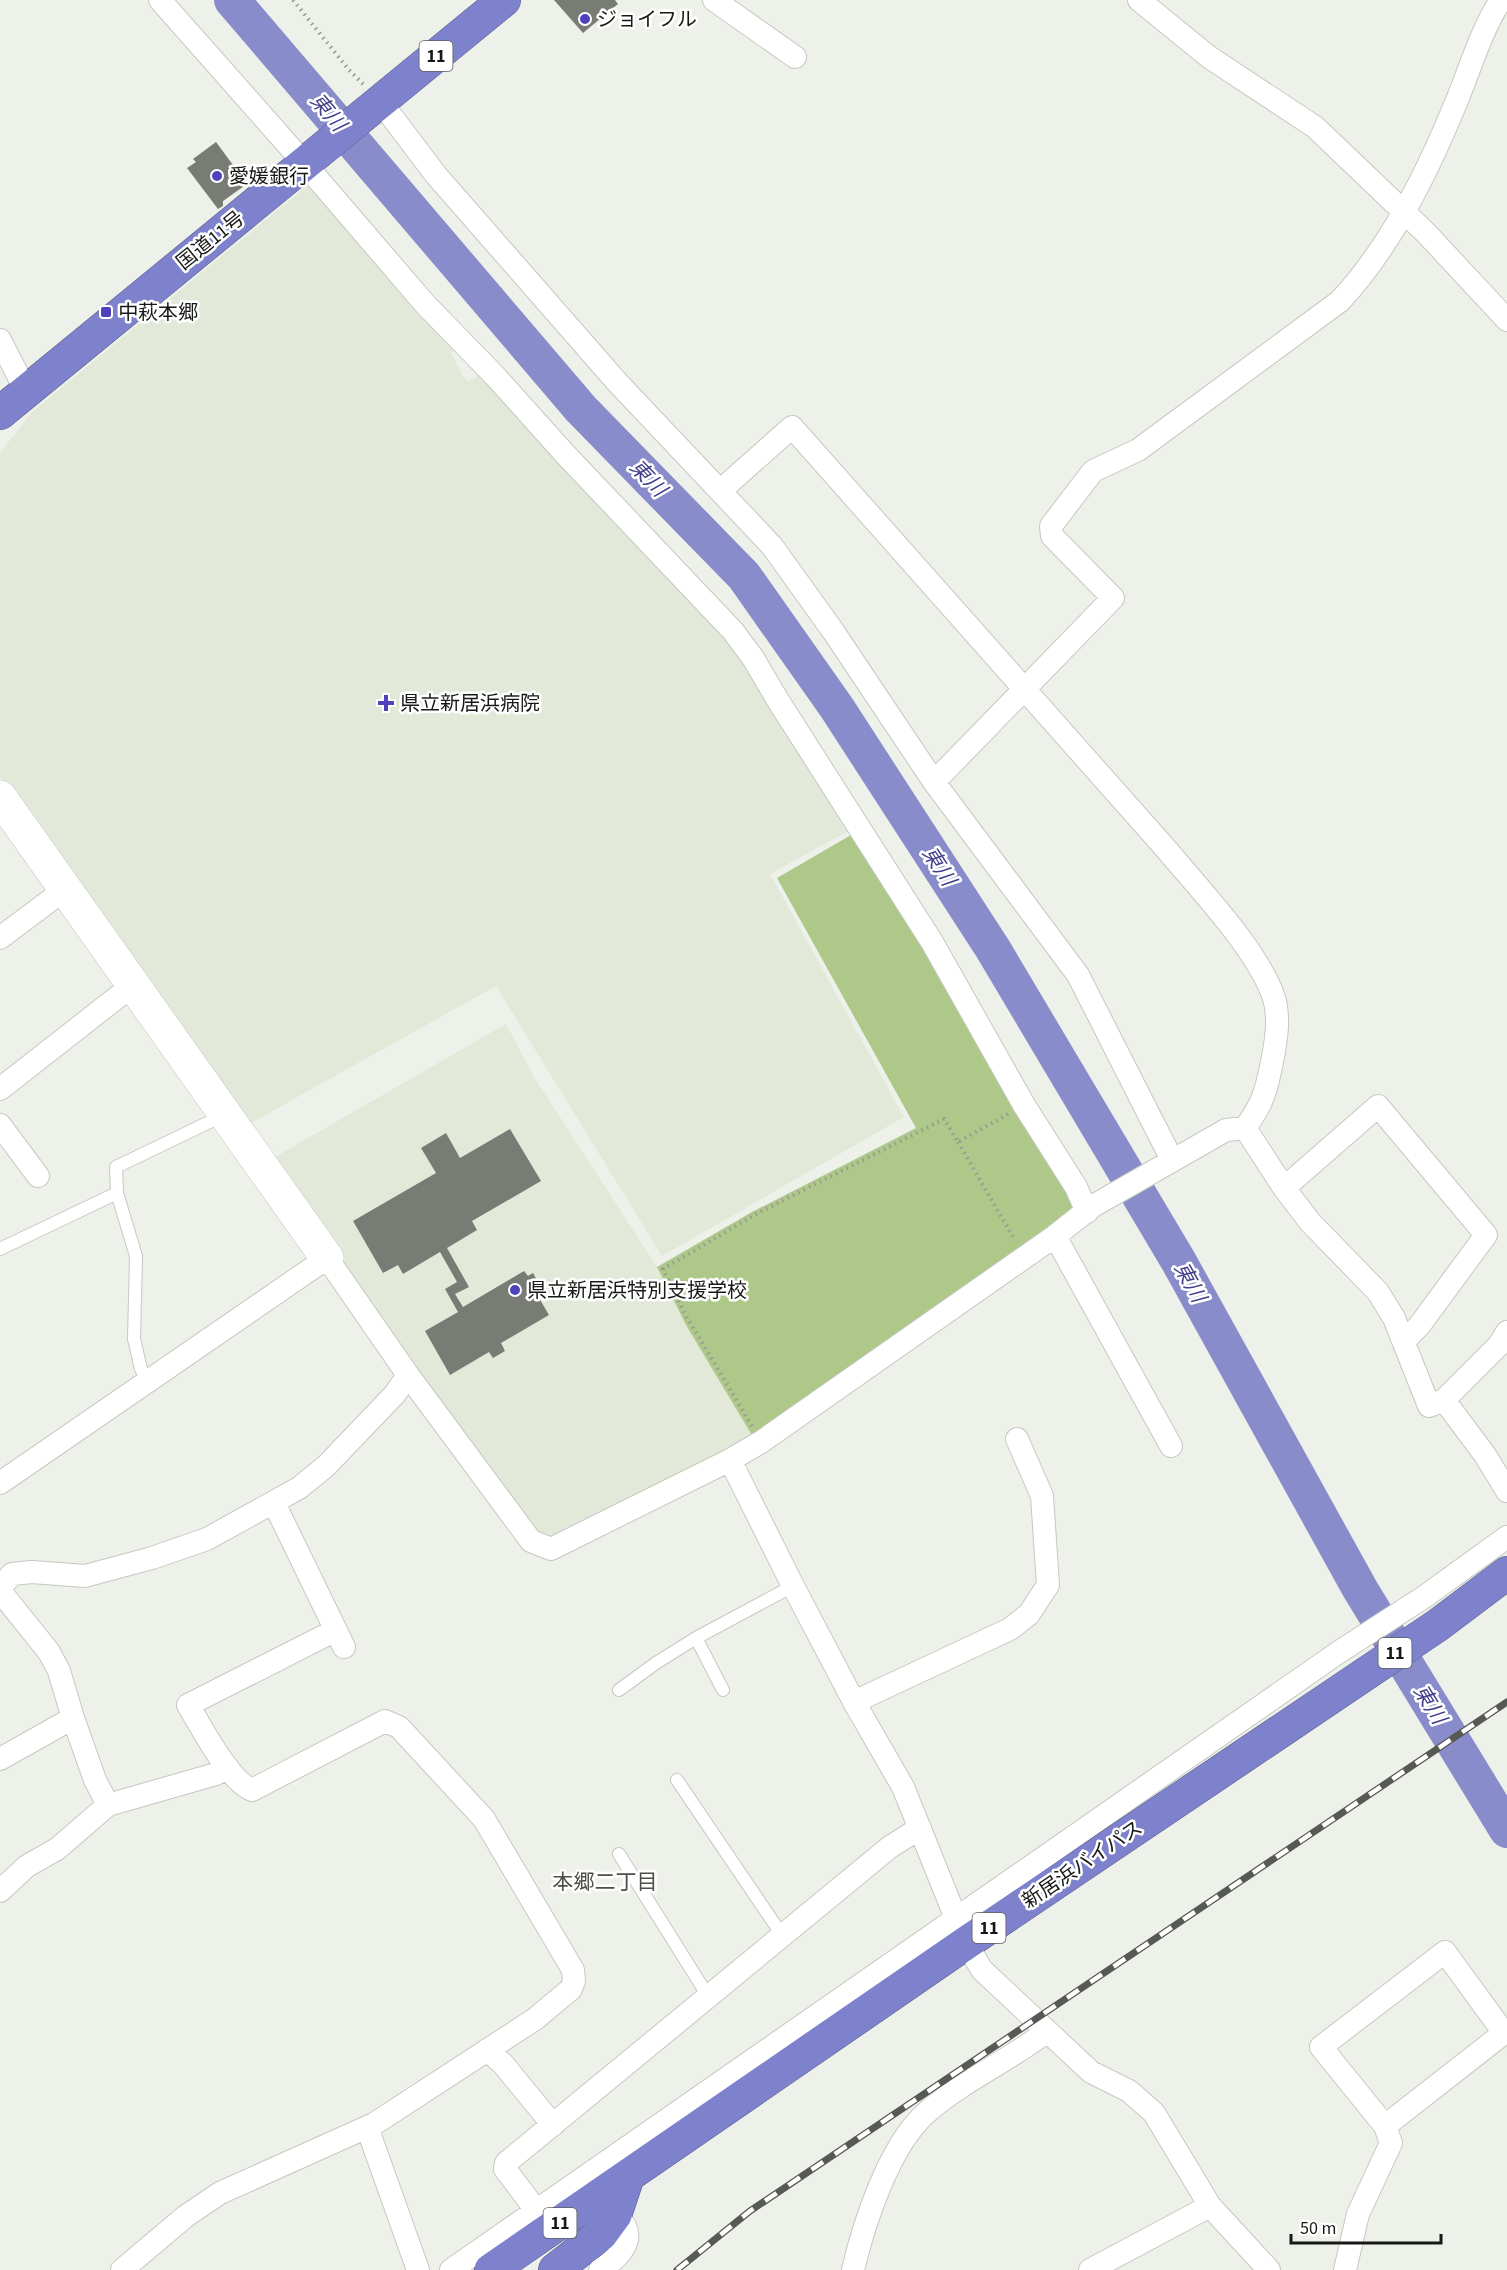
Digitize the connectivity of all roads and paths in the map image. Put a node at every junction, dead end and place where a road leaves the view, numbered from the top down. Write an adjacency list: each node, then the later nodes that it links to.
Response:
1 (160, 0): 9 (street)
2 (293, 0): 8 (path)
3 (504, 0): 8 (highway, 国道11号 / 11)
4 (714, 0): 7 (street)
5 (1139, 0): 10 (street)
6 (1501, 0): 10 (street)
7 (795, 57)
8 (374, 106): 9 (highway, 国道11号 / 11); 15 (street)
9 (311, 158): 13 (highway, 国道11号 / 11); 23 (street)
10 (1402, 212): 11 (street); 16 (street)
11 (1507, 320)
12 (0, 340): 13 (street)
13 (26, 391): 14 (highway, 国道11号 / 11)
14 (0, 413)
15 (720, 491): 16 (street); 17 (street)
16 (1023, 689): 17 (street); 26 (street)
17 (934, 782): 28 (street)
18 (0, 797): 19 (street)
19 (64, 890): 20 (street); 21 (street)
20 (0, 938)
21 (133, 985): 22 (street); 24 (street)
22 (0, 1089)
23 (1024, 1104): 27 (path); 32 (street)
24 (225, 1114): 31 (lane); 36 (street)
25 (0, 1125): 29 (street)
26 (1245, 1128): 28 (street); 30 (street)
27 (958, 1142): 34 (path); 42 (path)
28 (1167, 1163): 32 (street)
29 (38, 1176)
30 (1284, 1188): 38 (street); 38 (street)
31 (117, 1193): 35 (lane); 40 (lane)
32 (1090, 1209): 33 (street)
33 (1055, 1236): 44 (street); 45 (street)
34 (1009, 1247)
35 (0, 1249)
36 (327, 1258): 39 (street); 40 (street)
37 (1507, 1332): 41 (street)
38 (1404, 1341): 41 (street)
39 (408, 1375): 45 (street); 48 (street)
40 (148, 1382): 46 (street)
41 (1444, 1400): 47 (street)
42 (762, 1423)
43 (1017, 1439): 57 (street)
44 (1171, 1446)
45 (730, 1460): 51 (street)
46 (0, 1483)
47 (1507, 1491)
48 (274, 1503): 52 (street); 60 (street)
49 (1507, 1537): 53 (street)
50 (1507, 1573): 53 (highway, 新居浜バイパス / 11)
51 (793, 1586): 54 (lane); 57 (street)
52 (0, 1590): 58 (street)
53 (1431, 1611): 66 (highway, 新居浜バイパス / 11); 66 (street)
54 (696, 1638): 55 (lane); 56 (lane)
55 (619, 1690)
56 (723, 1690)
57 (854, 1702): 63 (street)
58 (73, 1718): 59 (street); 62 (street)
59 (0, 1759)
60 (228, 1768): 62 (street); 70 (street)
61 (677, 1780): 67 (lane)
62 (108, 1805): 65 (street)
63 (920, 1828): 66 (street); 67 (street)
64 (619, 1854): 68 (lane)
65 (0, 1892)
66 (961, 1931): 69 (street); 74 (highway, 新居浜バイパス / 11); 76 (street)
67 (782, 1935): 68 (street)
68 (708, 1996): 71 (street)
69 (1047, 2031): 75 (street); 84 (street)
70 (487, 2050): 71 (street); 73 (street)
71 (553, 2125): 76 (street)
72 (1385, 2126): 72 (street); 87 (street)
73 (367, 2127): 78 (street); 79 (street)
74 (628, 2176): 77 (highway, 11); 81 (highway, 新居浜バイパス / 11)
75 (1210, 2206): 85 (street); 86 (street)
76 (536, 2210): 80 (street)
77 (615, 2215): 82 (highway, 11); 83 (street)
78 (122, 2270)
79 (418, 2270)
80 (451, 2270)
81 (491, 2270)
82 (555, 2270)
83 (600, 2270)
84 (853, 2270)
85 (1090, 2270)
86 (1269, 2270)
87 (1346, 2270)

